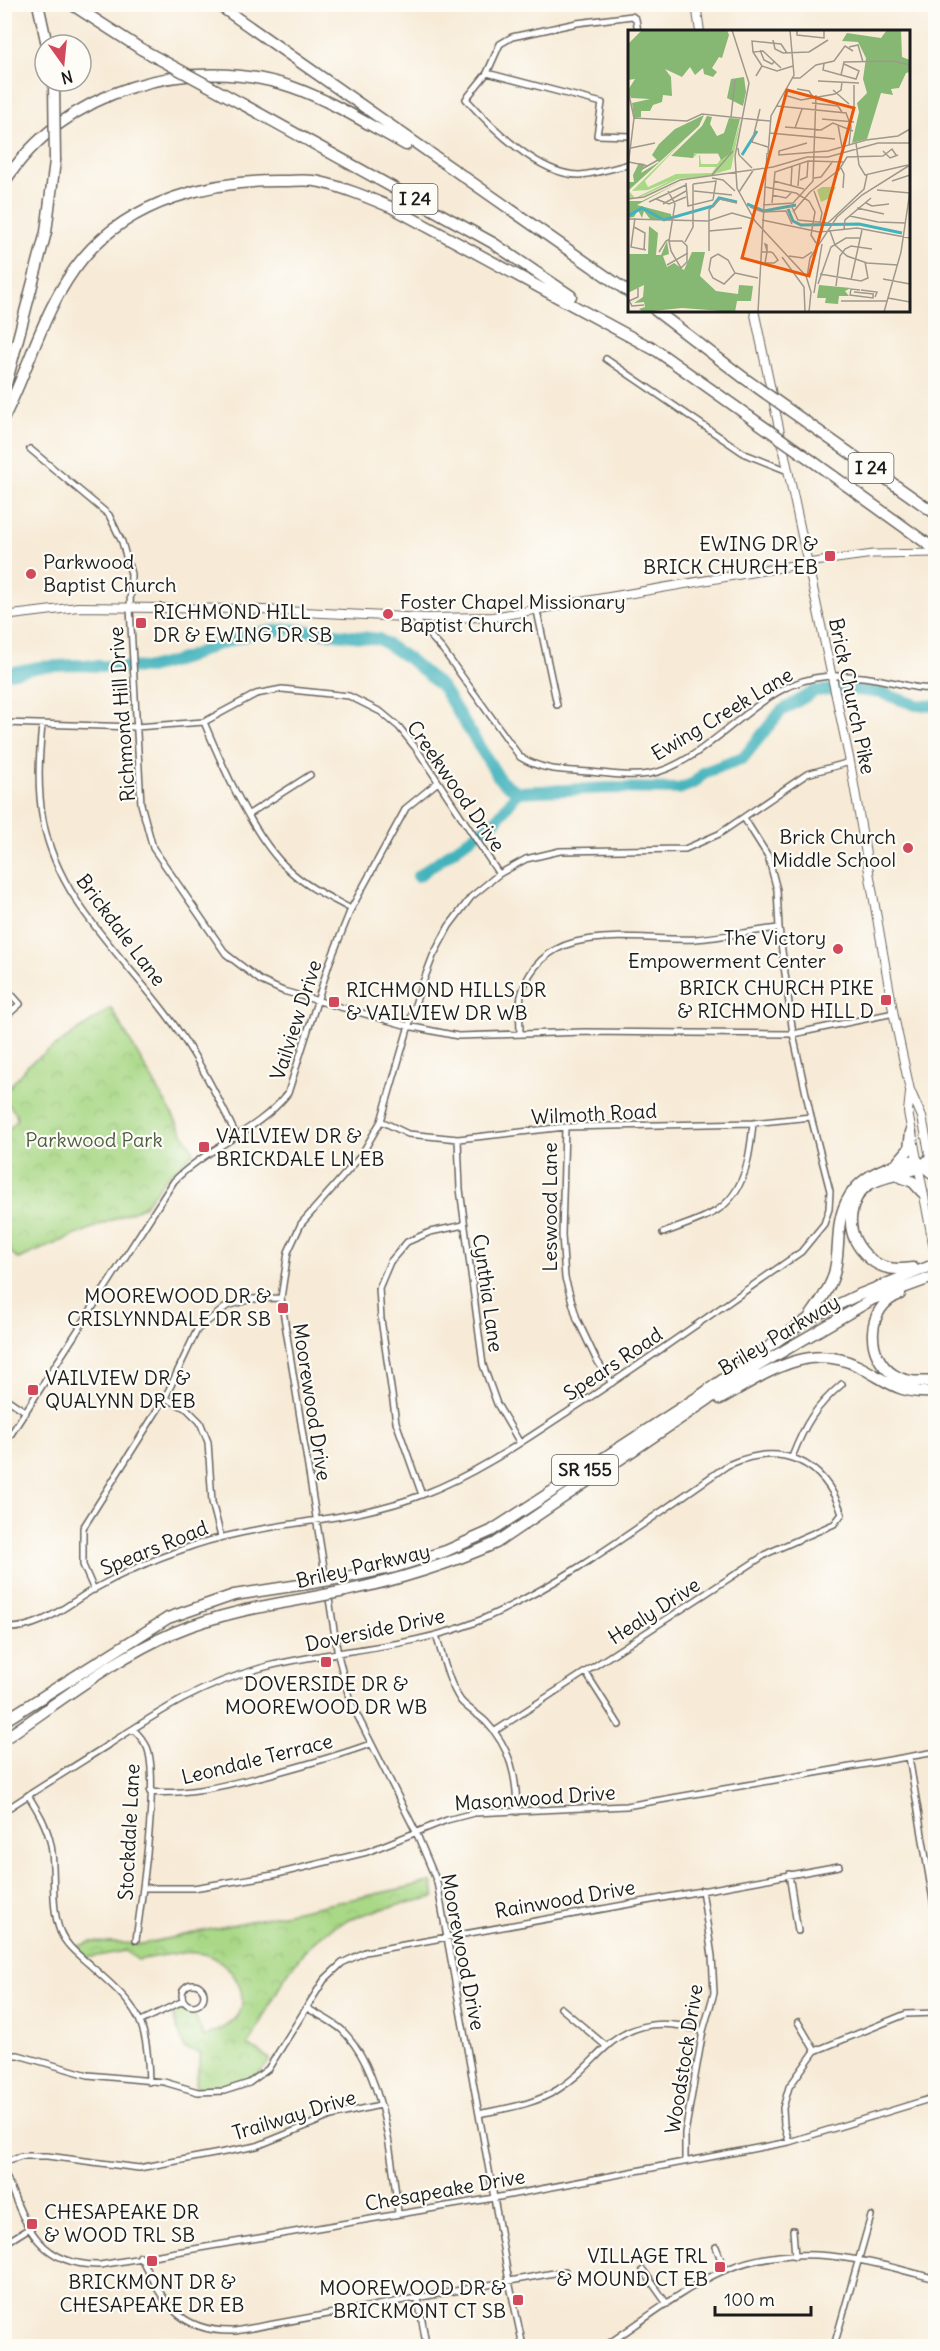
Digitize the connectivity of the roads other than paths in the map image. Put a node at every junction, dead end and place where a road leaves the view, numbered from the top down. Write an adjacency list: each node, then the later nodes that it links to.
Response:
1 (38, 4): 7 (highway)
2 (71, 4): 17 (highway, I 24, bridge)
3 (217, 4): 12 (highway, I 24)
4 (696, 4): 6 (main road)
5 (638, 30): 8 (street)
6 (700, 30)
7 (44, 33)
8 (487, 73): 10 (street); 11 (street)
9 (54, 93): 19 (highway, bridge)
10 (628, 136)
11 (628, 164)
12 (446, 166): 13 (highway); 14 (highway, I 24)
13 (4, 183)
14 (628, 292)
15 (658, 312): 23 (highway, I 24, bridge)
16 (754, 312): 22 (main road, Brick Church Pike)
17 (655, 350): 20 (highway); 24 (highway, I 24, bridge)
18 (606, 359): 22 (street)
19 (4, 392)
20 (4, 417)
21 (30, 449): 26 (street, Richmond Hill Drive)
22 (788, 471): 25 (main road, Brick Church Pike)
23 (936, 514)
24 (936, 552): 25 (street)
25 (807, 563): 27 (main road); 30 (main road, Brick Church Pike)
26 (130, 608): 28 (main road); 29 (main road); 36 (street, Richmond Hill Drive)
27 (537, 611): 29 (main road); 32 (street)
28 (4, 616)
29 (413, 617): 30 (street, Ewing Creek Lane)
30 (832, 678): 31 (street, Ewing Creek Lane); 37 (main road, Brick Church Pike)
31 (936, 688)
32 (557, 705)
33 (204, 722): 36 (street, Creekwood Drive); 39 (street, Creekwood Drive); 40 (street)
34 (4, 723): 35 (street, Creekwood Drive)
35 (42, 725): 36 (street, Creekwood Drive); 58 (street, Brickdale Lane)
36 (136, 727): 46 (street, Richmond Hill Drive)
37 (850, 762): 41 (street, Moorewood Drive); 47 (main road, Brick Church Pike)
38 (310, 775): 40 (street)
39 (438, 782): 42 (street, Creekwood Drive); 43 (street, Vailview Drive)
40 (249, 814): 43 (street)
41 (744, 818): 42 (street, Moorewood Drive); 44 (street, Spears Road)
42 (499, 874): 49 (street, Moorewood Drive)
43 (351, 909): 46 (street, Vailview Drive)
44 (778, 928): 50 (street); 51 (street, Spears Road)
45 (4, 986): 48 (street)
46 (316, 1000): 49 (street, Richmond Hill Drive); 58 (street, Vailview Drive)
47 (894, 1013): 51 (street, Richmond Hill Drive); 52 (main road, Brick Church Pike)
48 (4, 1018)
49 (408, 1026): 50 (street, Richmond Hill Drive); 54 (street, Moorewood Drive)
50 (520, 1034): 51 (street, Richmond Hill Drive)
51 (794, 1034): 53 (street, Spears Road)
52 (910, 1090): 57 (main road, Brick Church Pike); 60 (main road, Brick Church Pike)
53 (811, 1117): 55 (street, Wilmoth Road); 72 (street, Spears Road)
54 (381, 1121): 59 (street, Wilmoth Road); 69 (street, Moorewood Drive)
55 (753, 1123): 56 (street, Wilmoth Road); 65 (street)
56 (565, 1127): 59 (street, Wilmoth Road); 72 (street, Leswood Lane)
57 (911, 1132): 60 (main road, Brick Church Pike); 61 (highway)
58 (236, 1135): 77 (street, Vailview Drive)
59 (458, 1139): 64 (street, Cynthia Lane)
60 (924, 1165): 61 (highway); 62 (main road, Brick Church Pike); 63 (main road, Brick Church Pike)
61 (895, 1169): 63 (highway); 66 (highway); 70 (highway)
62 (936, 1186)
63 (922, 1192): 66 (main road, Brick Church Pike)
64 (464, 1225): 79 (street, Cynthia Lane); 82 (street)
65 (663, 1233)
66 (933, 1263): 70 (highway, Briley Parkway / SR 155)
67 (936, 1276): 78 (highway, Briley Parkway / SR 155)
68 (936, 1281): 71 (highway)
69 (281, 1298): 76 (street); 83 (street, Moorewood Drive)
70 (808, 1319): 91 (highway, Briley Parkway / SR 155, bridge)
71 (936, 1381)
72 (612, 1383): 79 (street, Spears Road)
73 (842, 1384): 81 (street)
74 (936, 1392): 78 (highway)
75 (4, 1397): 77 (street)
76 (165, 1398): 85 (street); 86 (street)
77 (26, 1412): 80 (street, Vailview Drive)
78 (669, 1426): 95 (highway, Briley Parkway / SR 155, bridge)
79 (520, 1443): 82 (street, Spears Road)
80 (4, 1445)
81 (792, 1456): 84 (street, Doverside Drive); 88 (street, Doverside Drive)
82 (422, 1495): 83 (street, Spears Road)
83 (315, 1519): 85 (street, Spears Road); 89 (street, Moorewood Drive)
84 (834, 1524): 90 (street, Healy Drive)
85 (221, 1537): 86 (street, Spears Road)
86 (94, 1590): 87 (street, Spears Road)
87 (4, 1628)
88 (436, 1635): 89 (street, Doverside Drive); 94 (street)
89 (338, 1654): 93 (street, Doverside Drive); 96 (street, Moorewood Drive)
90 (586, 1673): 92 (street); 94 (street, Healy Drive)
91 (4, 1721)
92 (619, 1725)
93 (133, 1729): 99 (street, Stockdale Lane); 100 (street, Doverside Drive)
94 (495, 1731): 102 (street)
95 (4, 1739)
96 (370, 1743): 99 (street, Leondale Terrace); 103 (street, Moorewood Drive)
97 (936, 1752): 98 (street, Masonwood Drive)
98 (909, 1757): 102 (street, Masonwood Drive); 108 (street)
99 (150, 1792): 106 (street, Stockdale Lane)
100 (28, 1795): 101 (street, Doverside Drive); 116 (street)
101 (4, 1811)
102 (517, 1812): 103 (street, Masonwood Drive)
103 (416, 1832): 106 (street, Masonwood Drive); 110 (street, Moorewood Drive)
104 (839, 1866): 105 (street, Rainwood Drive)
105 (789, 1875): 107 (street, Rainwood Drive); 109 (street)
106 (143, 1888): 111 (street, Stockdale Lane)
107 (702, 1890): 110 (street, Rainwood Drive); 118 (street, Woodstock Drive)
108 (934, 1906)
109 (798, 1931)
110 (447, 1936): 113 (street, Rainwood Drive); 125 (street, Moorewood Drive)
111 (136, 1940)
112 (183, 2001): 112 (street); 116 (street)
113 (307, 2008): 122 (street, Rainwood Drive); 124 (street)
114 (561, 2008): 119 (street)
115 (936, 2013): 120 (street)
116 (141, 2021): 122 (street)
117 (798, 2022): 120 (street)
118 (703, 2031): 119 (street); 127 (street, Woodstock Drive)
119 (606, 2046): 125 (street)
120 (814, 2051): 126 (street)
121 (4, 2055): 122 (street, Rainwood Drive)
122 (149, 2082)
123 (936, 2097): 126 (street, Chesapeake Drive)
124 (380, 2105): 128 (street, Trailway Drive); 131 (street)
125 (479, 2114): 130 (street, Moorewood Drive)
126 (789, 2142): 127 (street, Chesapeake Drive)
127 (685, 2161): 130 (street, Chesapeake Drive)
128 (4, 2162)
129 (4, 2171): 133 (street, Chesapeake Drive)
130 (494, 2198): 131 (street, Chesapeake Drive); 144 (street, Moorewood Drive)
131 (398, 2213): 137 (street, Chesapeake Drive)
132 (871, 2216): 139 (street)
133 (28, 2229): 135 (street); 137 (street, Chesapeake Drive)
134 (793, 2230): 138 (street)
135 (4, 2244)
136 (716, 2247): 141 (street)
137 (140, 2256): 145 (street)
138 (795, 2256): 139 (street); 141 (street)
139 (859, 2258): 143 (street); 150 (street)
140 (643, 2270): 146 (street)
141 (725, 2270): 146 (street)
142 (565, 2271): 144 (street)
143 (936, 2279)
144 (509, 2282): 145 (street); 148 (street, Moorewood Drive)
145 (418, 2298): 147 (street)
146 (667, 2304): 149 (street)
147 (426, 2344)
148 (523, 2346)
149 (605, 2346)
150 (834, 2346)

